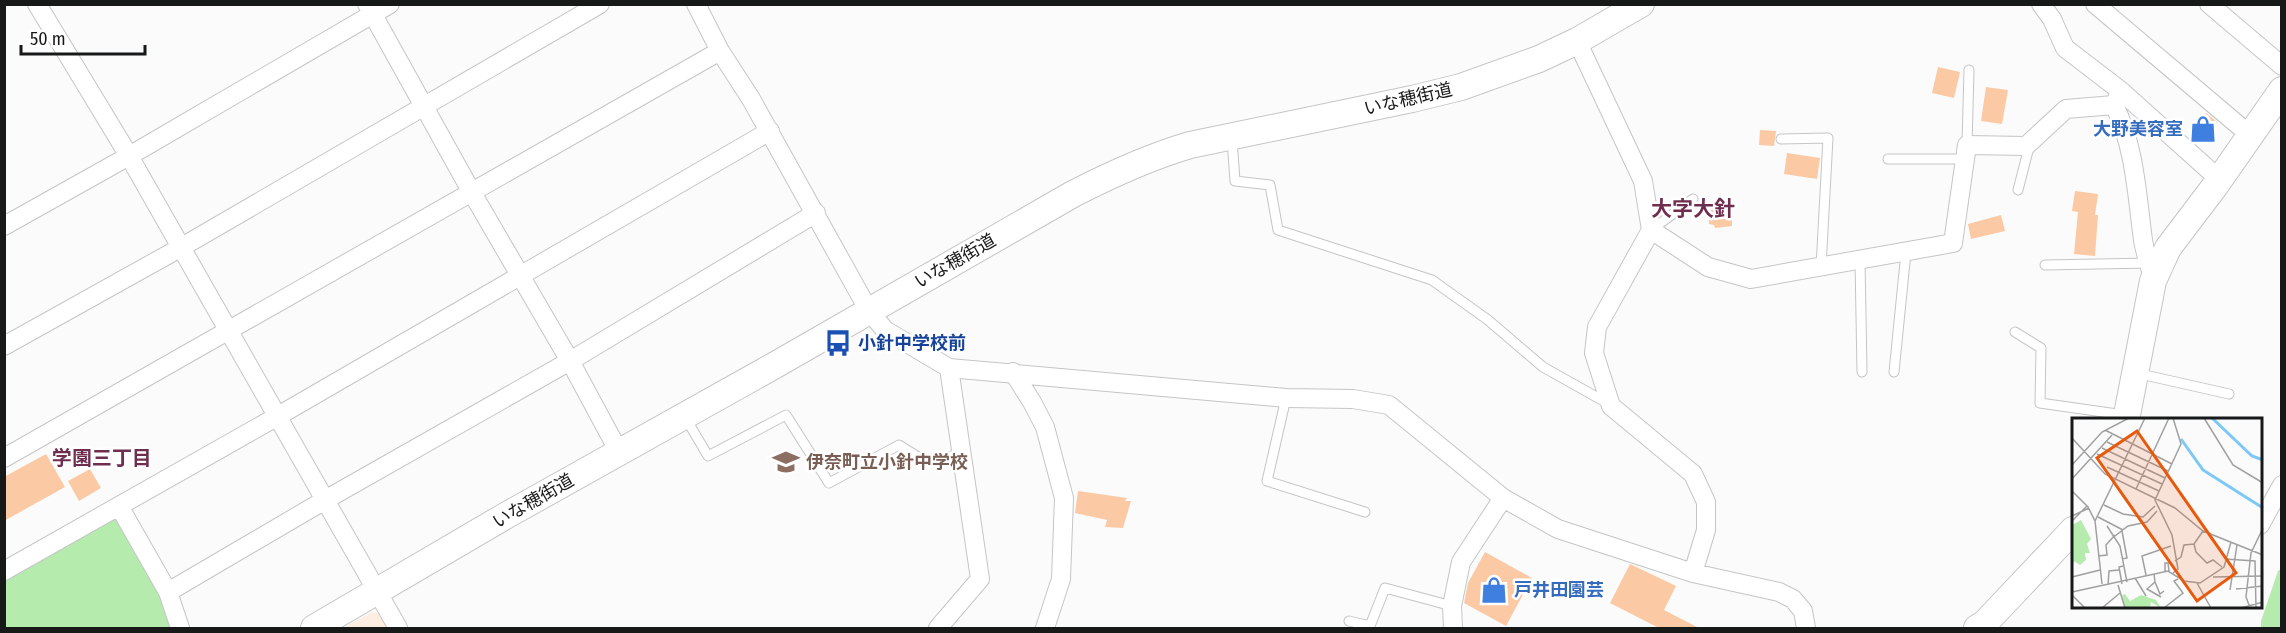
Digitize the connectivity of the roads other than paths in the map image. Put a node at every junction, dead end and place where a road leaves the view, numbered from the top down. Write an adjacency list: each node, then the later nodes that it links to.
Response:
1 (37, 4): 23 (street)
2 (390, 4): 8 (street)
3 (600, 4): 16 (street)
4 (696, 4): 11 (street)
5 (1641, 4): 10 (street, いな穂街道)
6 (2095, 4): 19 (street)
7 (2209, 4): 12 (street)
8 (370, 9): 16 (street); 23 (street)
9 (2051, 9): 15 (street)
10 (1577, 41): 18 (street, いな穂街道); 31 (street)
11 (720, 51): 17 (street); 27 (street)
12 (2282, 66)
13 (1969, 70): 22 (lane)
14 (2282, 90): 19 (street)
15 (2118, 98): 21 (street); 25 (street); 37 (street)
16 (423, 106): 27 (street); 32 (street)
17 (770, 131): 29 (street); 38 (street)
18 (1232, 135): 39 (street, いな穂街道); 51 (lane)
19 (2250, 135): 25 (street)
20 (1781, 139): 36 (lane)
21 (2026, 146): 22 (street); 26 (lane)
22 (1966, 152): 24 (lane); 33 (street)
23 (129, 156): 30 (street); 32 (street)
24 (1888, 159)
25 (2219, 179): 37 (street)
26 (2018, 190)
27 (471, 191): 38 (street); 40 (street)
28 (1693, 199): 31 (lane)
29 (816, 213): 39 (street); 43 (street)
30 (4, 226)
31 (1651, 230): 36 (street); 51 (street)
32 (180, 248): 40 (street); 42 (street)
33 (1906, 252): 34 (street); 47 (lane)
34 (1860, 260): 36 (street); 46 (lane)
35 (2045, 265): 37 (lane)
36 (1821, 267)
37 (2152, 272): 48 (street)
38 (519, 275): 43 (street); 52 (street)
39 (869, 310): 44 (street); 53 (street, いな穂街道)
40 (229, 331): 52 (street); 57 (street)
41 (2015, 332): 54 (lane)
42 (4, 346)
43 (570, 361): 55 (street); 60 (street)
44 (950, 368): 45 (street); 56 (street)
45 (1013, 372): 50 (street); 75 (street)
46 (1862, 372)
47 (1894, 372)
48 (2136, 373): 49 (lane); 54 (street)
49 (2229, 394)
50 (1287, 398): 59 (street); 62 (lane)
51 (1611, 406): 66 (street)
52 (278, 416): 60 (street); 61 (street)
53 (684, 416): 55 (street, いな穂街道); 56 (lane)
54 (2126, 417)
55 (620, 452): 68 (street, いな穂街道)
56 (962, 455): 74 (street)
57 (4, 458)
58 (2282, 485): 63 (street)
59 (1503, 498): 66 (street); 69 (street)
60 (325, 500): 67 (street); 68 (street)
61 (119, 506): 65 (street); 67 (street)
62 (1365, 512)
63 (2262, 521)
64 (2072, 531): 78 (street)
65 (4, 571)
66 (1693, 573): 77 (street)
67 (168, 592): 71 (street)
68 (378, 592): 72 (street, いな穂街道); 73 (street)
69 (1452, 606): 70 (lane); 76 (street)
70 (1349, 621)
71 (180, 628)
72 (314, 628)
73 (398, 628)
74 (938, 628)
75 (1045, 628)
76 (1453, 628)
77 (1806, 628)
78 (1977, 628)

